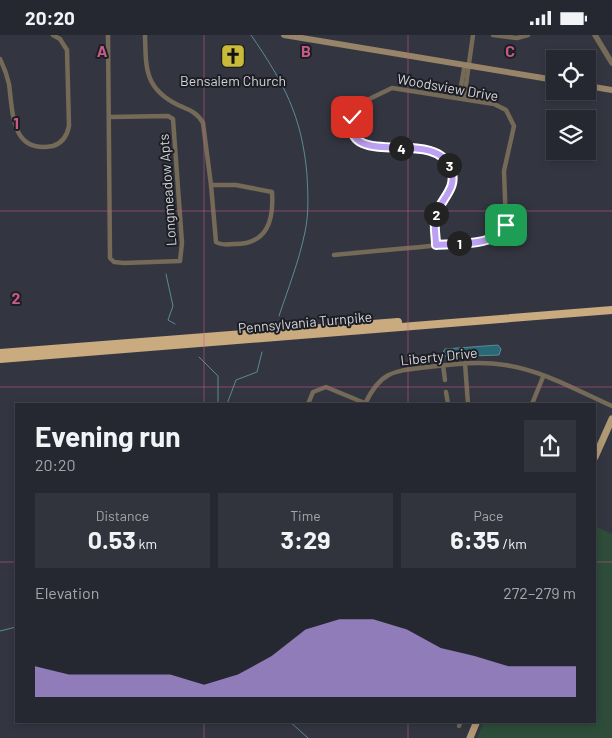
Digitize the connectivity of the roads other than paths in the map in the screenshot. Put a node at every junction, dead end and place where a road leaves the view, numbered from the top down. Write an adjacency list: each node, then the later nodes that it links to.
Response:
1 (53, 35): 9 (street)
2 (108, 35): 16 (street, Longmeadow Apts)
3 (145, 35): 17 (street)
4 (284, 35): 11 (main road)
5 (473, 35): 11 (street)
6 (493, 35): 7 (street)
7 (528, 35)
8 (595, 35): 10 (street)
9 (0, 59)
10 (612, 63)
11 (468, 65): 12 (main road); 15 (street)
12 (546, 78)
13 (596, 87): 14 (main road)
14 (612, 90)
15 (461, 99): 18 (street, Woodsview Drive); 18 (street, Woodsview Drive)
16 (109, 117): 16 (street, Longmeadow Apts)
17 (211, 185): 17 (street)
18 (436, 245): 19 (street, Woodsview Drive)
19 (334, 255)
20 (612, 305): 22 (highway, Pennsylvania Turnpike)
21 (612, 310): 23 (highway, Pennsylvania Turnpike)
22 (0, 353)
23 (0, 359)
24 (465, 363): 25 (street, Liberty Drive); 26 (street, Liberty Drive); 33 (street)
25 (443, 365): 27 (street); 31 (street, Liberty Drive)
26 (543, 377): 34 (street); 35 (street, Liberty Drive)
27 (445, 380)
28 (446, 392): 32 (street)
29 (308, 403): 30 (street, Liberty Drive)
30 (364, 403)
31 (366, 403)
32 (448, 403)
33 (468, 403)
34 (532, 403)
35 (612, 406)
36 (612, 419): 37 (main road)
37 (596, 455)
38 (476, 723): 39 (main road)
39 (470, 738)

